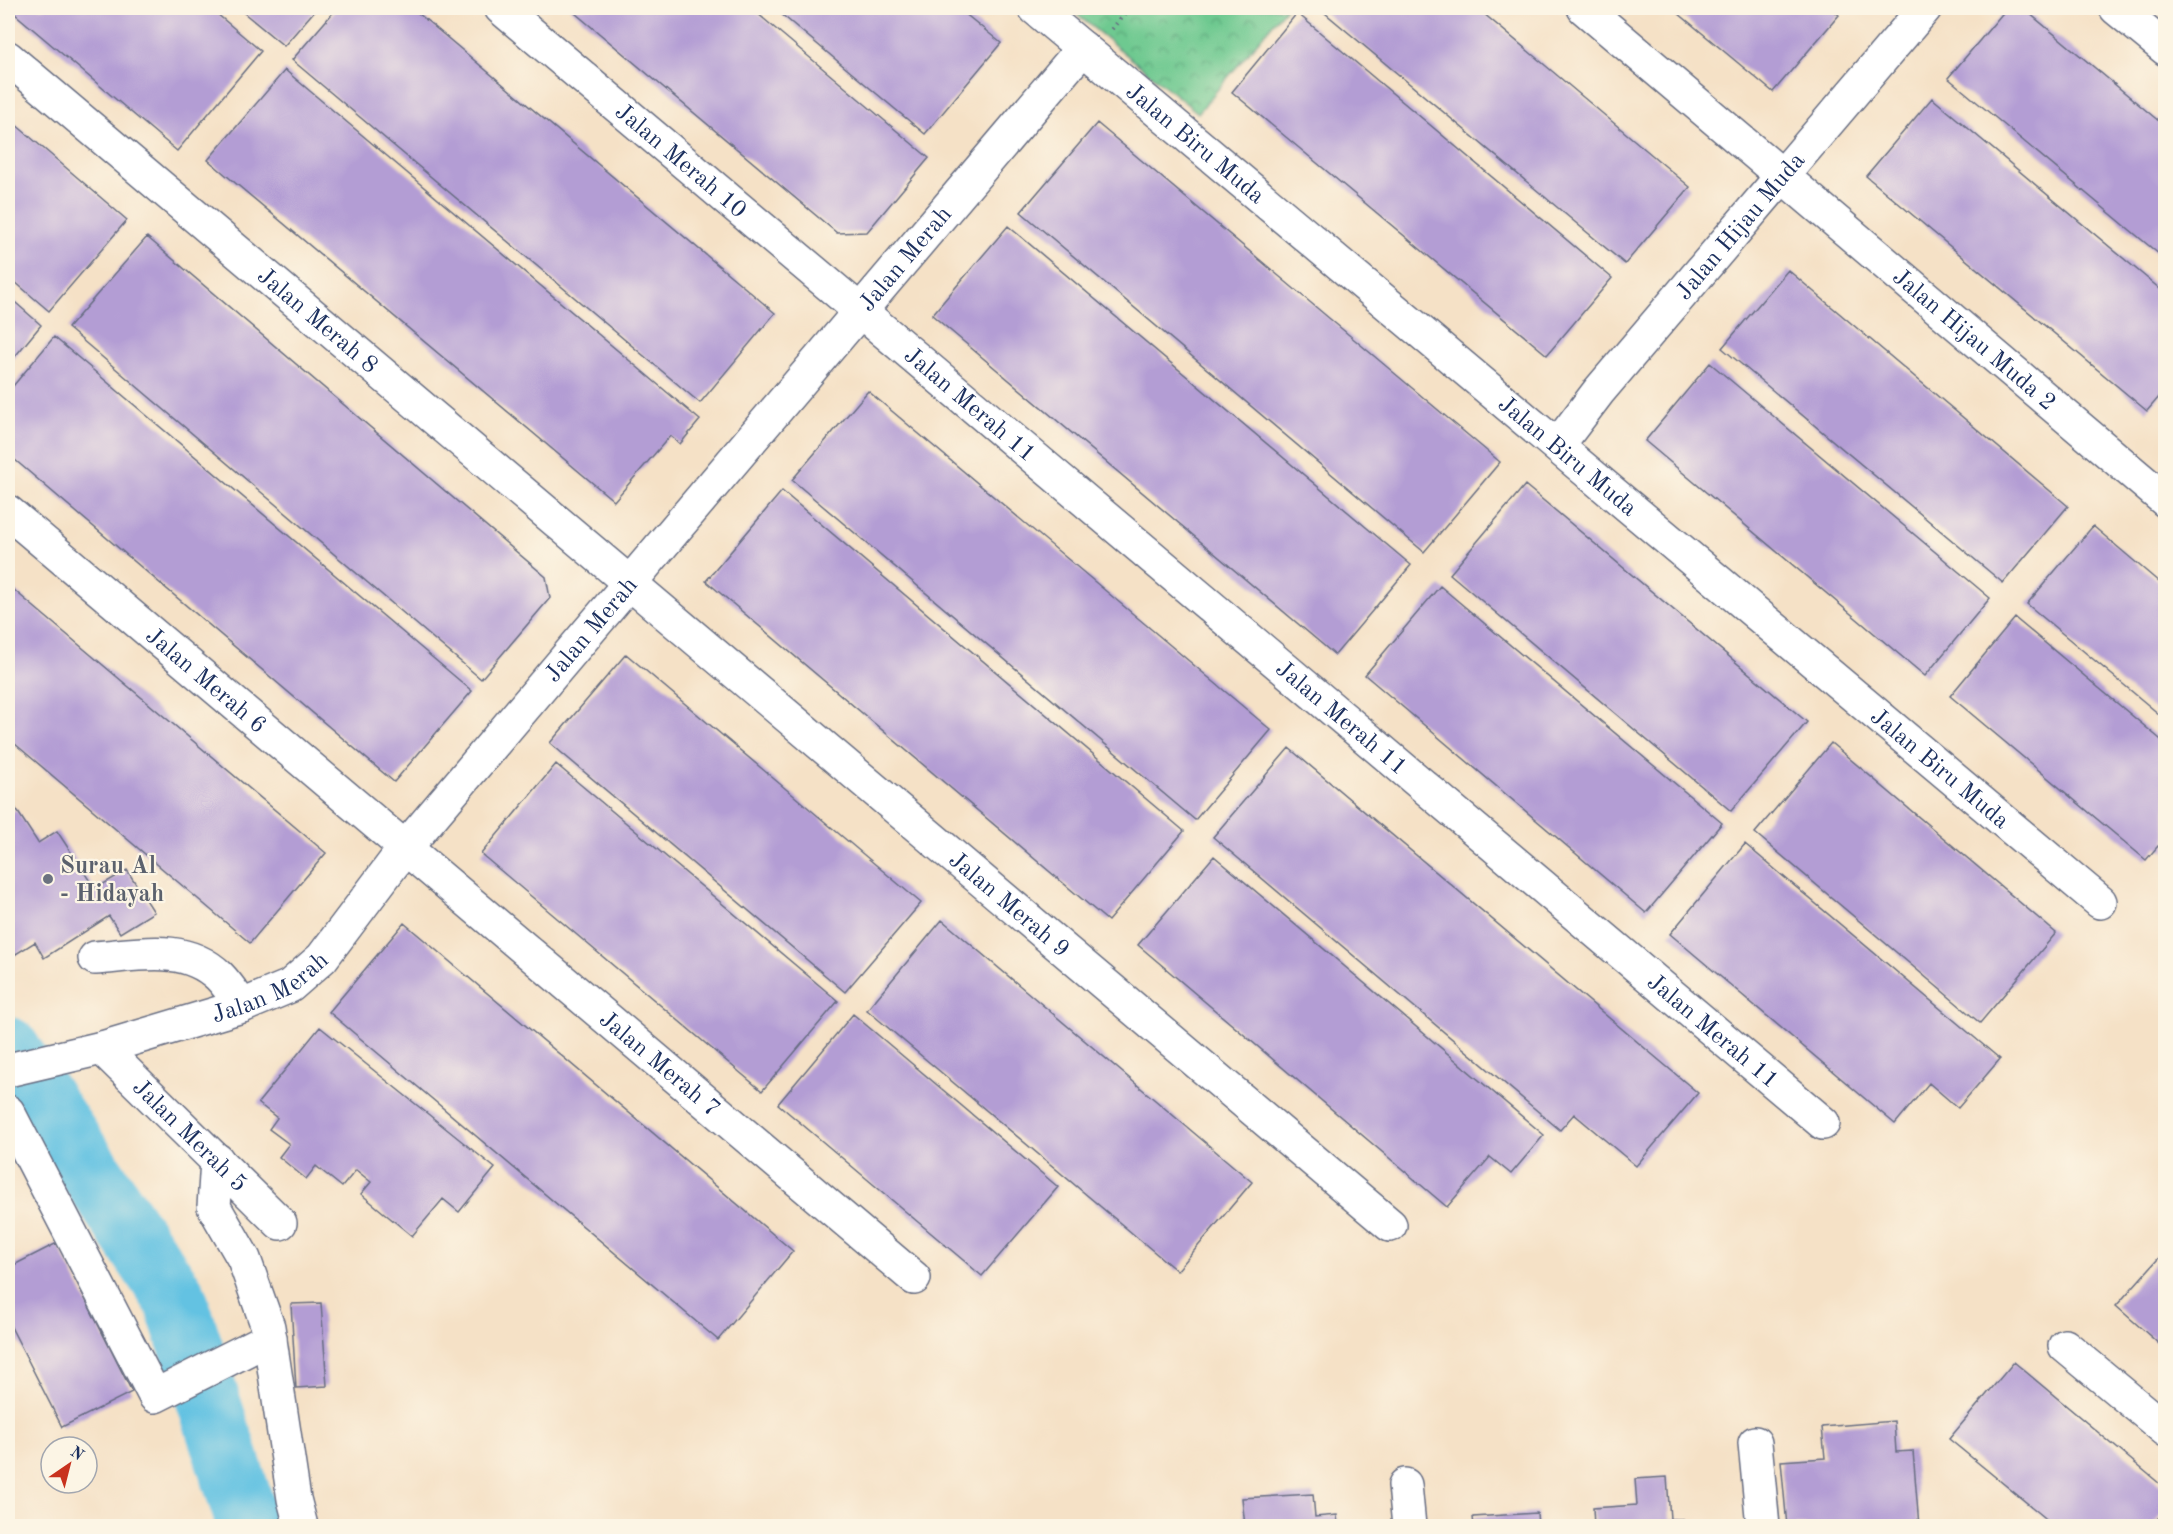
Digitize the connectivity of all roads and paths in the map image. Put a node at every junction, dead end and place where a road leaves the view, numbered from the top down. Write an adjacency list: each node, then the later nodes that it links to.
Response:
1 (501, 8): 10 (street, Jalan Merah 10)
2 (1035, 8): 6 (street, Jalan Biru Muda)
3 (1584, 8): 9 (street, Jalan Hijau Muda 2)
4 (1925, 8): 9 (street, Jalan Hijau Muda)
5 (2116, 8): 7 (street)
6 (1083, 48): 10 (street, Jalan Merah); 11 (street, Jalan Biru Muda)
7 (2166, 49)
8 (8, 58): 14 (street, Jalan Merah 8)
9 (1783, 175): 11 (street, Jalan Hijau Muda); 12 (street, Jalan Hijau Muda 2)
10 (860, 310): 14 (street, Jalan Merah); 22 (street, Jalan Merah 11)
11 (1558, 445): 16 (street, Jalan Biru Muda)
12 (2166, 501)
13 (8, 512): 15 (street, Jalan Merah 6)
14 (630, 583): 15 (street, Jalan Merah); 25 (street, Jalan Merah 9)
15 (405, 848): 18 (street, Jalan Merah); 26 (street, Jalan Merah 7)
16 (2100, 902)
17 (94, 958): 18 (street)
18 (242, 1006): 19 (street, Jalan Merah)
19 (102, 1048): 20 (street, Jalan Merah); 23 (street, Jalan Merah 5)
20 (8, 1070)
21 (8, 1112): 27 (street)
22 (1823, 1123)
23 (217, 1160): 24 (street, Jalan Merah 5); 27 (street)
24 (280, 1223)
25 (1390, 1225)
26 (914, 1278)
27 (270, 1338): 32 (street)
28 (2065, 1346): 29 (street)
29 (2166, 1430)
30 (1755, 1443): 34 (street)
31 (1405, 1485): 33 (street)
32 (302, 1527)
33 (1409, 1527)
34 (1763, 1527)

